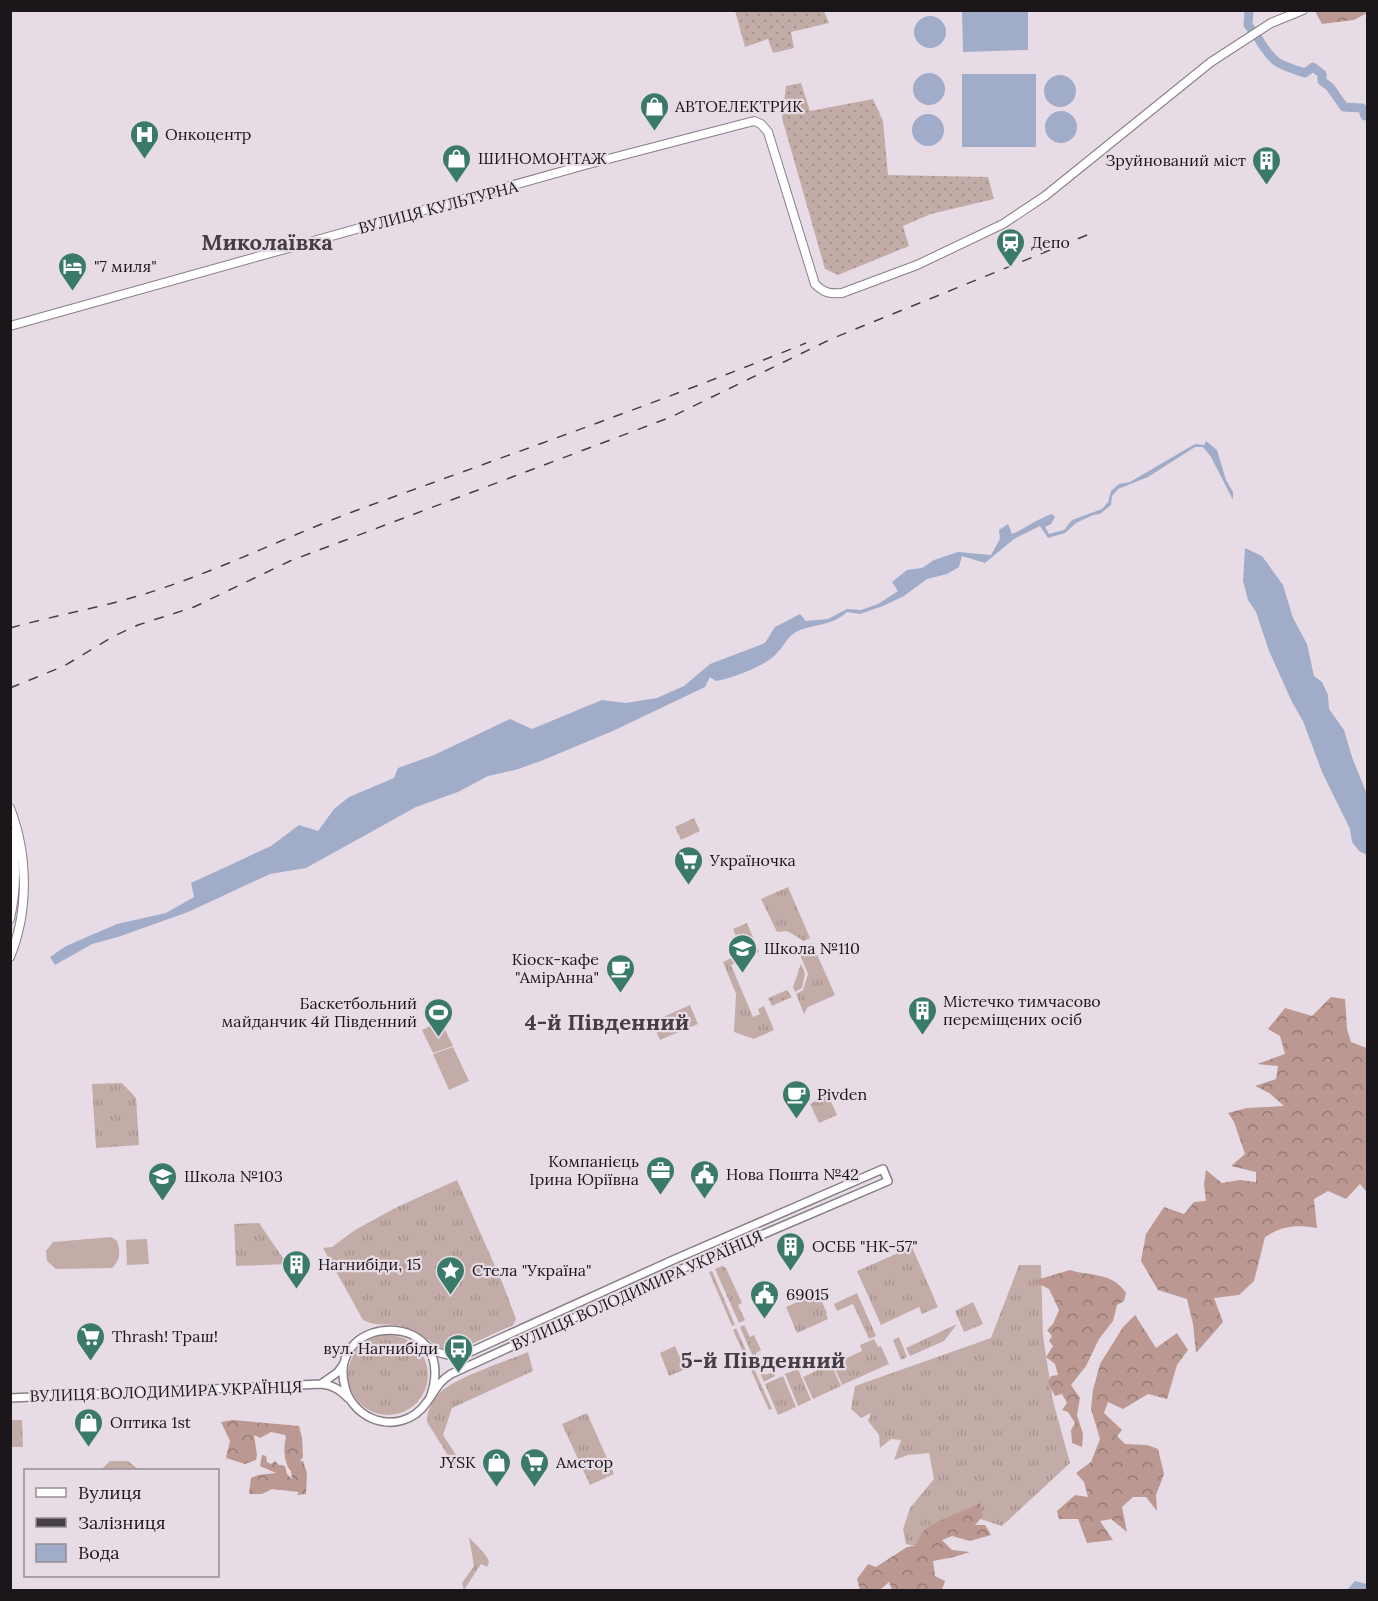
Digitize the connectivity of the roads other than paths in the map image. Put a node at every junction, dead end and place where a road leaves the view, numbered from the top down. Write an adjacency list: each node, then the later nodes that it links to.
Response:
1 (1303, 10): 2 (main road, ВУЛИЦЯ КУЛЬТУРНА)
2 (10, 326)
3 (10, 808): 6 (main road)
4 (11, 835): 5 (main road)
5 (10, 919)
6 (10, 957)
7 (425, 1345): 8 (street, ВУЛИЦЯ ВОЛОДИМИРА УКРАЇНЦЯ); 11 (street); 11 (street, ВУЛИЦЯ ВОЛОДИМИРА УКРАЇНЦЯ)
8 (348, 1354): 9 (street, ВУЛИЦЯ ВОЛОДИМИРА УКРАЇНЦЯ); 12 (street)
9 (321, 1384): 10 (street, ВУЛИЦЯ ВОЛОДИМИРА УКРАЇНЦЯ); 12 (street, ВУЛИЦЯ ВОЛОДИМИРА УКРАЇНЦЯ)
10 (10, 1398)
11 (430, 1398): 12 (street, ВУЛИЦЯ ВОЛОДИМИРА УКРАЇНЦЯ)
12 (351, 1401)

